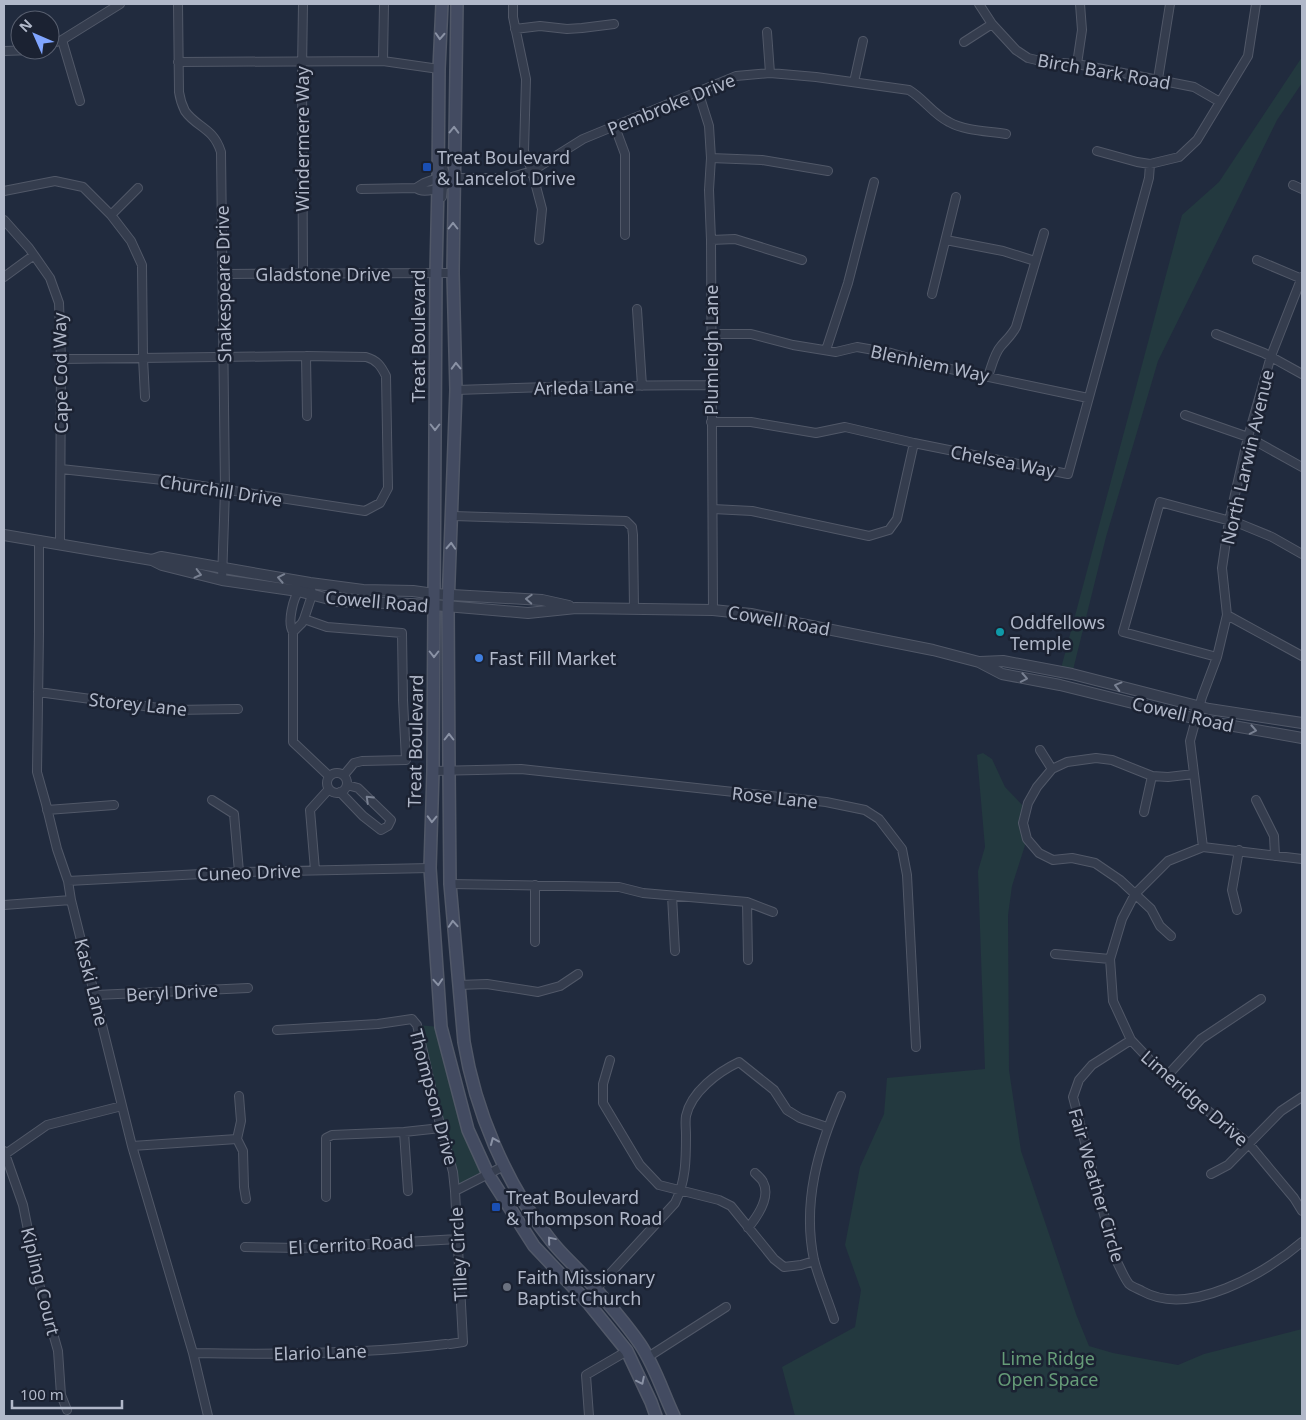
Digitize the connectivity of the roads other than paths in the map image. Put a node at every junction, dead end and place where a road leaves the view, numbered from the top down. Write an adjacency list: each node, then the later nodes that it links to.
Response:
1 (120, 4): 18 (street)
2 (178, 4): 22 (street, Shakespeare Drive)
3 (303, 4): 23 (street, Windermere Way)
4 (384, 4): 21 (street)
5 (442, 4): 25 (main road, Treat Boulevard, one-way to 25)
6 (457, 4): 17 (main road, Treat Boulevard)
7 (461, 4): 17 (main road)
8 (513, 4): 15 (street)
9 (979, 4): 14 (street, Birch Bark Road)
10 (1080, 4): 24 (street)
11 (1170, 4): 27 (street)
12 (1256, 4): 31 (street)
13 (614, 24): 15 (street)
14 (992, 24): 20 (street); 24 (street, Birch Bark Road)
15 (515, 29): 38 (street)
16 (767, 32): 26 (street)
17 (456, 37): 40 (main road, Treat Boulevard, one-way to 17)
18 (62, 40): 30 (street)
19 (863, 41): 28 (street)
20 (964, 42)
21 (383, 61): 23 (street); 25 (street)
22 (178, 62): 23 (street); 63 (street, Shakespeare Drive)
23 (302, 62): 64 (street, Windermere Way)
24 (1077, 64): 27 (street, Birch Bark Road)
25 (439, 69): 32 (main road, Treat Boulevard)
26 (770, 73): 28 (street, Pembroke Drive); 29 (street, Pembroke Drive)
27 (1158, 79): 31 (street, Birch Bark Road)
28 (854, 82): 34 (street, Pembroke Drive)
29 (698, 91): 33 (street, Pembroke Drive); 36 (street, Plumleigh Lane)
30 (80, 102)
31 (1220, 102): 37 (street)
32 (438, 103): 40 (street); 42 (main road, Treat Boulevard)
33 (616, 126): 38 (street, Pembroke Drive); 53 (street)
34 (1006, 134)
35 (1097, 151): 37 (street)
36 (711, 158): 39 (street); 55 (street, Plumleigh Lane)
37 (1150, 164): 83 (street, Chelsea Way)
38 (532, 171): 40 (street, Pembroke Drive); 54 (street)
39 (828, 171)
40 (454, 179): 49 (street); 62 (main road, Treat Boulevard, one-way to 40)
41 (874, 182): 71 (street)
42 (438, 184): 45 (street); 49 (main road, Treat Boulevard)
43 (1293, 185): 46 (street)
44 (138, 188): 50 (street)
45 (362, 189)
46 (1302, 189)
47 (4, 191): 50 (street)
48 (956, 197): 56 (street)
49 (438, 211): 61 (main road, Treat Boulevard)
50 (111, 215): 75 (street)
51 (4, 220): 57 (street, Cape Cod Way)
52 (1044, 233): 60 (street)
53 (625, 235)
54 (539, 240)
55 (711, 240): 58 (street); 69 (street, Plumleigh Lane)
56 (946, 240): 60 (street); 67 (street)
57 (34, 255): 65 (street); 76 (street, Cape Cod Way)
58 (802, 260)
59 (1257, 260): 66 (street)
60 (1035, 261): 78 (street)
61 (436, 273): 62 (street, Gladstone Drive); 64 (street, Gladstone Drive); 106 (main road, Treat Boulevard, one-way to 106)
62 (453, 273): 81 (main road, Treat Boulevard, one-way to 62)
63 (224, 274): 64 (street, Gladstone Drive); 74 (street, Shakespeare Drive)
64 (303, 274)
65 (4, 277)
66 (1302, 278): 73 (street, North Larwin Avenue)
67 (932, 294)
68 (637, 309): 80 (street)
69 (712, 334): 71 (street, Blenhiem Way); 79 (street, Plumleigh Lane)
70 (1216, 334): 73 (street)
71 (826, 350): 78 (street, Blenhiem Way)
72 (306, 356): 74 (street); 85 (street); 91 (street, Churchill Drive)
73 (1271, 356): 77 (street); 87 (street, North Larwin Avenue)
74 (224, 357): 75 (street); 91 (street, Shakespeare Drive)
75 (143, 358): 76 (street); 82 (street)
76 (61, 359): 90 (street, Cape Cod Way)
77 (1302, 374)
78 (988, 376): 83 (street, Blenhiem Way)
79 (712, 385): 80 (street, Arleda Lane); 86 (street, Plumleigh Lane)
80 (642, 386): 81 (street, Arleda Lane)
81 (456, 390): 93 (main road, Treat Boulevard)
82 (145, 397)
83 (1088, 398): 88 (street, Chelsea Way)
84 (1185, 415): 87 (street)
85 (307, 416)
86 (711, 422): 88 (street, Chelsea Way); 92 (street, Plumleigh Lane)
87 (1248, 438): 89 (street); 94 (street, North Larwin Avenue)
88 (914, 443): 92 (street)
89 (1302, 467)
90 (61, 469): 91 (street, Churchill Drive); 97 (street, Cape Cod Way)
91 (225, 490): 100 (street, Shakespeare Drive)
92 (713, 509): 110 (street, Plumleigh Lane)
93 (453, 516): 104 (main road, Treat Boulevard, one-way to 93); 109 (street)
94 (1229, 521): 98 (street); 111 (street, North Larwin Avenue); 115 (street)
95 (4, 535): 96 (street, Cowell Road)
96 (39, 540): 97 (street, Cowell Road); 117 (street, Kaski Lane)
97 (60, 544): 99 (street, Cowell Road)
98 (1302, 554)
99 (152, 560): 100 (street, Cowell Road); 101 (street, Cowell Road, one-way to 101)
100 (223, 567): 101 (street, Shakespeare Drive); 102 (street, Cowell Road, one-way to 100)
101 (222, 580): 103 (street, Cowell Road)
102 (310, 584): 103 (street); 105 (street); 106 (street, Cowell Road)
103 (298, 591): 105 (street, Cowell Road); 113 (street)
104 (449, 594): 106 (street, Cowell Road); 107 (main road, Treat Boulevard); 108 (street, Cowell Road, one-way to 104)
105 (312, 595): 106 (street, Cowell Road); 112 (street)
106 (434, 600): 107 (street, Cowell Road); 126 (main road, Treat Boulevard, one-way to 126)
107 (448, 607): 108 (street, Cowell Road); 125 (main road, Treat Boulevard, one-way to 107)
108 (576, 608): 109 (street, Cowell Road)
109 (634, 609): 110 (street, Cowell Road)
110 (713, 610): 116 (street, Cowell Road)
111 (1227, 615): 114 (street); 115 (street, North Larwin Avenue)
112 (304, 619): 113 (street); 128 (street)
113 (293, 632): 129 (street)
114 (1302, 656)
115 (1217, 657): 118 (street, North Larwin Avenue)
116 (979, 662): 118 (street, Cowell Road, one-way to 116); 120 (street, Cowell Road, one-way to 120)
117 (38, 692): 119 (street, Storey Lane); 137 (street, Kaski Lane)
118 (1199, 706): 120 (street, North Larwin Avenue); 121 (street, Cowell Road)
119 (238, 709)
120 (1195, 718): 122 (street, Cowell Road, one-way to 122); 127 (street, North Larwin Avenue)
121 (1302, 723)
122 (1302, 738)
123 (1040, 750): 124 (street)
124 (1052, 769): 130 (street); 149 (street)
125 (449, 770): 126 (street, Rose Lane); 147 (main road, Treat Boulevard); 169 (street, Rose Lane)
126 (433, 771): 143 (main road, Treat Boulevard, one-way to 143)
127 (1194, 774): 130 (street); 139 (street, North Larwin Avenue)
128 (344, 775): 129 (street); 131 (street)
129 (329, 776): 132 (street)
130 (1152, 776): 138 (street)
131 (347, 785): 133 (street); 133 (street, one-way to 131)
132 (329, 789): 133 (street); 144 (street)
133 (340, 792)
134 (212, 800): 145 (street)
135 (1256, 800): 141 (street)
136 (114, 805): 137 (street)
137 (47, 810): 146 (street, Kaski Lane)
138 (1144, 812)
139 (1203, 847): 140 (street, Limeridge Drive); 149 (street, Limeridge Drive)
140 (1239, 850): 141 (street, Limeridge Drive); 154 (street)
141 (1275, 856): 142 (street, Limeridge Drive)
142 (1302, 859)
143 (430, 868): 144 (street, Cuneo Drive); 185 (main road, Treat Boulevard, one-way to 185)
144 (315, 870): 145 (street, Cuneo Drive)
145 (239, 872): 146 (street, Cuneo Drive)
146 (68, 881): 151 (street, Kaski Lane)
147 (450, 884): 148 (street); 163 (main road, Treat Boulevard, one-way to 147)
148 (535, 886): 150 (street); 157 (street)
149 (1135, 894): 156 (street); 160 (street, Limeridge Drive)
150 (672, 896): 152 (street); 158 (street)
151 (71, 900): 153 (street); 165 (street, Kaski Lane)
152 (747, 902): 155 (street); 161 (street)
153 (4, 905)
154 (1237, 910)
155 (773, 912)
156 (1171, 936)
157 (535, 942)
158 (675, 951)
159 (1055, 954): 160 (street)
160 (1110, 959): 168 (street, Limeridge Drive)
161 (748, 960)
162 (578, 974): 163 (street)
163 (458, 984): 183 (main road, Treat Boulevard, one-way to 163)
164 (248, 988): 165 (street, Beryl Drive)
165 (96, 995): 175 (street, Kaski Lane)
166 (1262, 999): 171 (street)
167 (277, 1030): 177 (street, Thompson Drive)
168 (1131, 1040): 171 (street, Limeridge Drive); 195 (street, Fair Weather Circle)
169 (916, 1047)
170 (610, 1060): 189 (street)
171 (1166, 1077): 180 (street, Limeridge Drive)
172 (239, 1096): 179 (street)
173 (841, 1096): 176 (street)
174 (1302, 1097): 180 (street)
175 (122, 1106): 181 (street, Kaski Lane); 182 (street)
176 (827, 1127): 189 (street); 198 (street)
177 (441, 1128): 178 (street); 188 (street, Thompson Drive)
178 (404, 1132): 187 (street); 190 (street)
179 (237, 1139): 181 (street); 191 (street)
180 (1249, 1144): 186 (street); 192 (street, Limeridge Drive)
181 (132, 1146): 204 (street, Kaski Lane)
182 (4, 1154): 206 (street, Kipling Court)
183 (504, 1166): 185 (street, Tilley Circle); 199 (main road, Treat Boulevard, one-way to 183)
184 (755, 1173): 193 (street)
185 (488, 1174): 188 (street, Tilley Circle); 197 (main road, Treat Boulevard)
186 (1211, 1174)
187 (408, 1191)
188 (455, 1191): 194 (street, Tilley Circle)
189 (681, 1191): 193 (street); 199 (street)
190 (326, 1197)
191 (246, 1199)
192 (1302, 1210)
193 (748, 1228): 198 (street)
194 (458, 1239): 196 (street, El Cerrito Road); 202 (street, Tilley Circle)
195 (1302, 1242)
196 (245, 1247)
197 (544, 1256): 199 (main road); 203 (main road, Treat Boulevard)
198 (814, 1261): 201 (street)
199 (596, 1289): 203 (main road); 205 (main road, Treat Boulevard)
200 (726, 1307): 205 (street)
201 (834, 1319)
202 (463, 1342): 204 (street, Elario Lane)
203 (625, 1349): 208 (street); 209 (main road, Treat Boulevard, one-way to 209)
204 (193, 1353): 207 (street, Kaski Lane)
205 (648, 1357): 210 (main road, Treat Boulevard)
206 (67, 1410)
207 (208, 1416)
208 (589, 1416)
209 (656, 1416)
210 (674, 1416)

